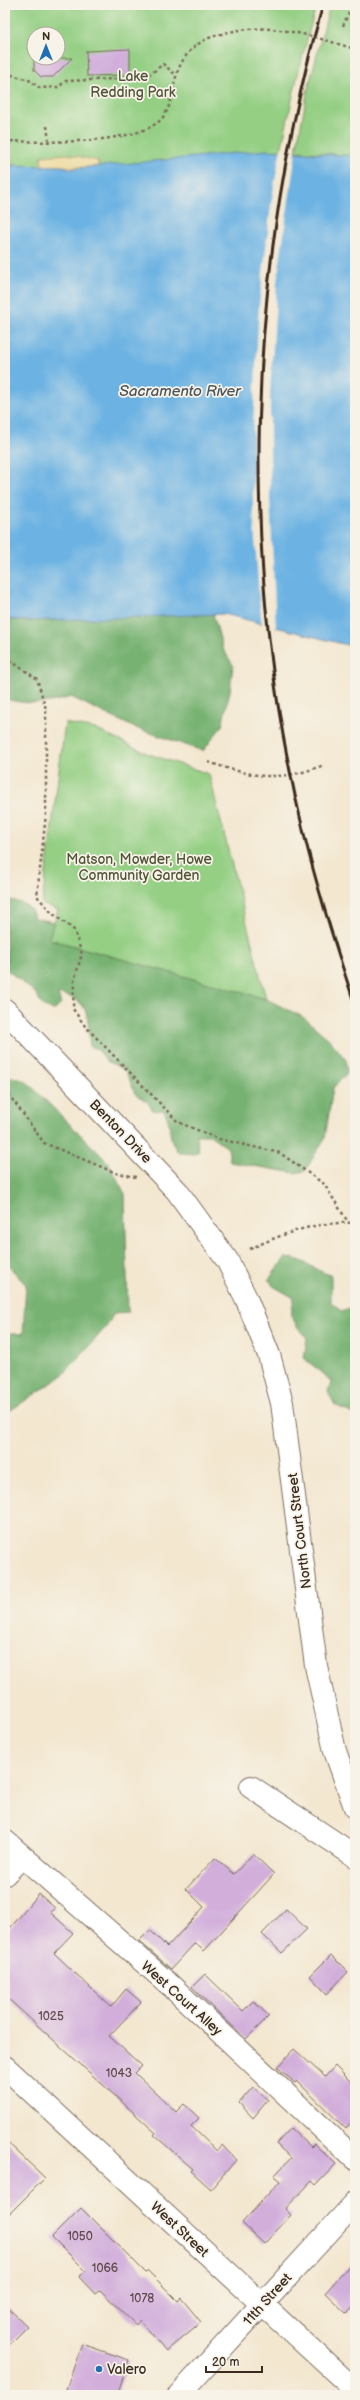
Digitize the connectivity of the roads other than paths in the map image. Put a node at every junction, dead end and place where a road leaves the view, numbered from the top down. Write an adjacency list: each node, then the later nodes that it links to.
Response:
1 (5, 1010): 2 (street, Benton Drive)
2 (227, 1260): 4 (street, North Court Street)
3 (251, 1787): 6 (street)
4 (355, 1807)
5 (5, 1842): 7 (street, West Court Alley)
6 (355, 1856)
7 (22, 1857): 8 (street); 10 (street, West Court Alley)
8 (5, 1874)
9 (5, 2067): 12 (street, West Street)
10 (355, 2158)
11 (355, 2203): 12 (street, 11th Street)
12 (262, 2305): 13 (street, West Street); 14 (street, 11th Street)
13 (355, 2390)
14 (179, 2395)

